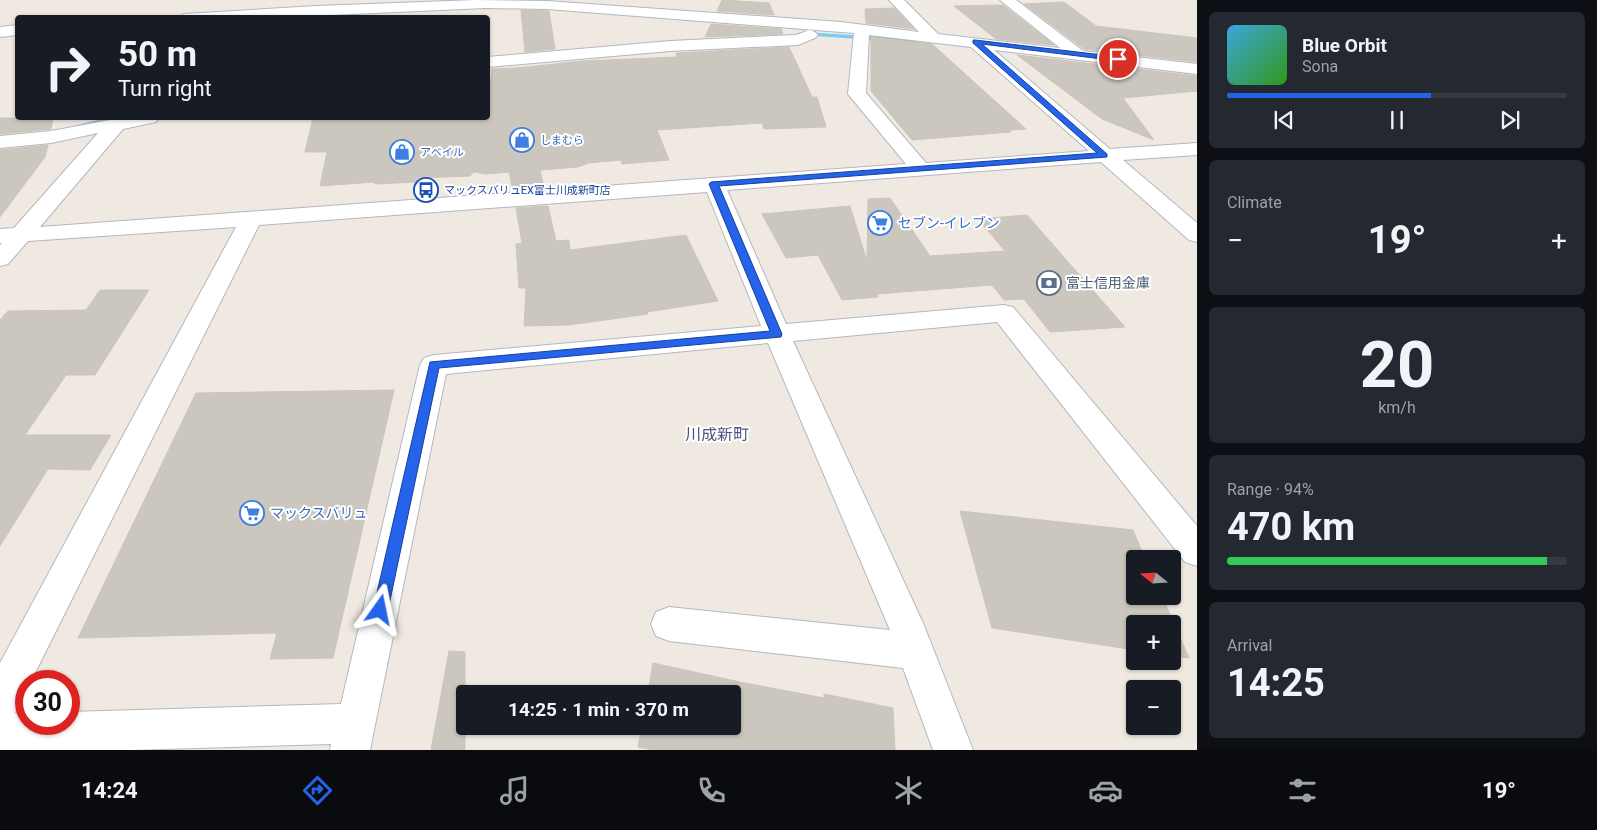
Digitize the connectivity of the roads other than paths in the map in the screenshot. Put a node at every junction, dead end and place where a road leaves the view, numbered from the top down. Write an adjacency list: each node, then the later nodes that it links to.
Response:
1 (221, 0): 5 (street)
2 (896, 0): 11 (street)
3 (1006, 0): 13 (street)
4 (435, 3): 6 (street); 7 (street)
5 (208, 15)
6 (239, 15)
7 (817, 29): 10 (street); 14 (street)
8 (15, 30): 9 (street)
9 (0, 32)
10 (861, 34): 11 (street); 21 (street)
11 (932, 36): 12 (street)
12 (975, 42): 13 (street); 20 (street)
13 (1078, 54): 15 (street)
14 (490, 62)
15 (1197, 69)
16 (134, 120): 17 (street)
17 (119, 122): 18 (street); 24 (street)
18 (0, 142)
19 (1197, 149): 20 (street)
20 (1104, 155): 21 (street); 25 (street)
21 (920, 169): 22 (street)
22 (714, 184): 23 (street); 28 (street)
23 (251, 219): 24 (street); 32 (street)
24 (22, 234): 26 (street); 27 (street)
25 (1197, 235)
26 (0, 236)
27 (0, 259)
28 (777, 334): 29 (street); 31 (street); 34 (street)
29 (1197, 551)
30 (669, 624): 31 (street)
31 (916, 651): 35 (street)
32 (0, 702)
33 (0, 734): 34 (street)
34 (353, 736)
35 (954, 750)

